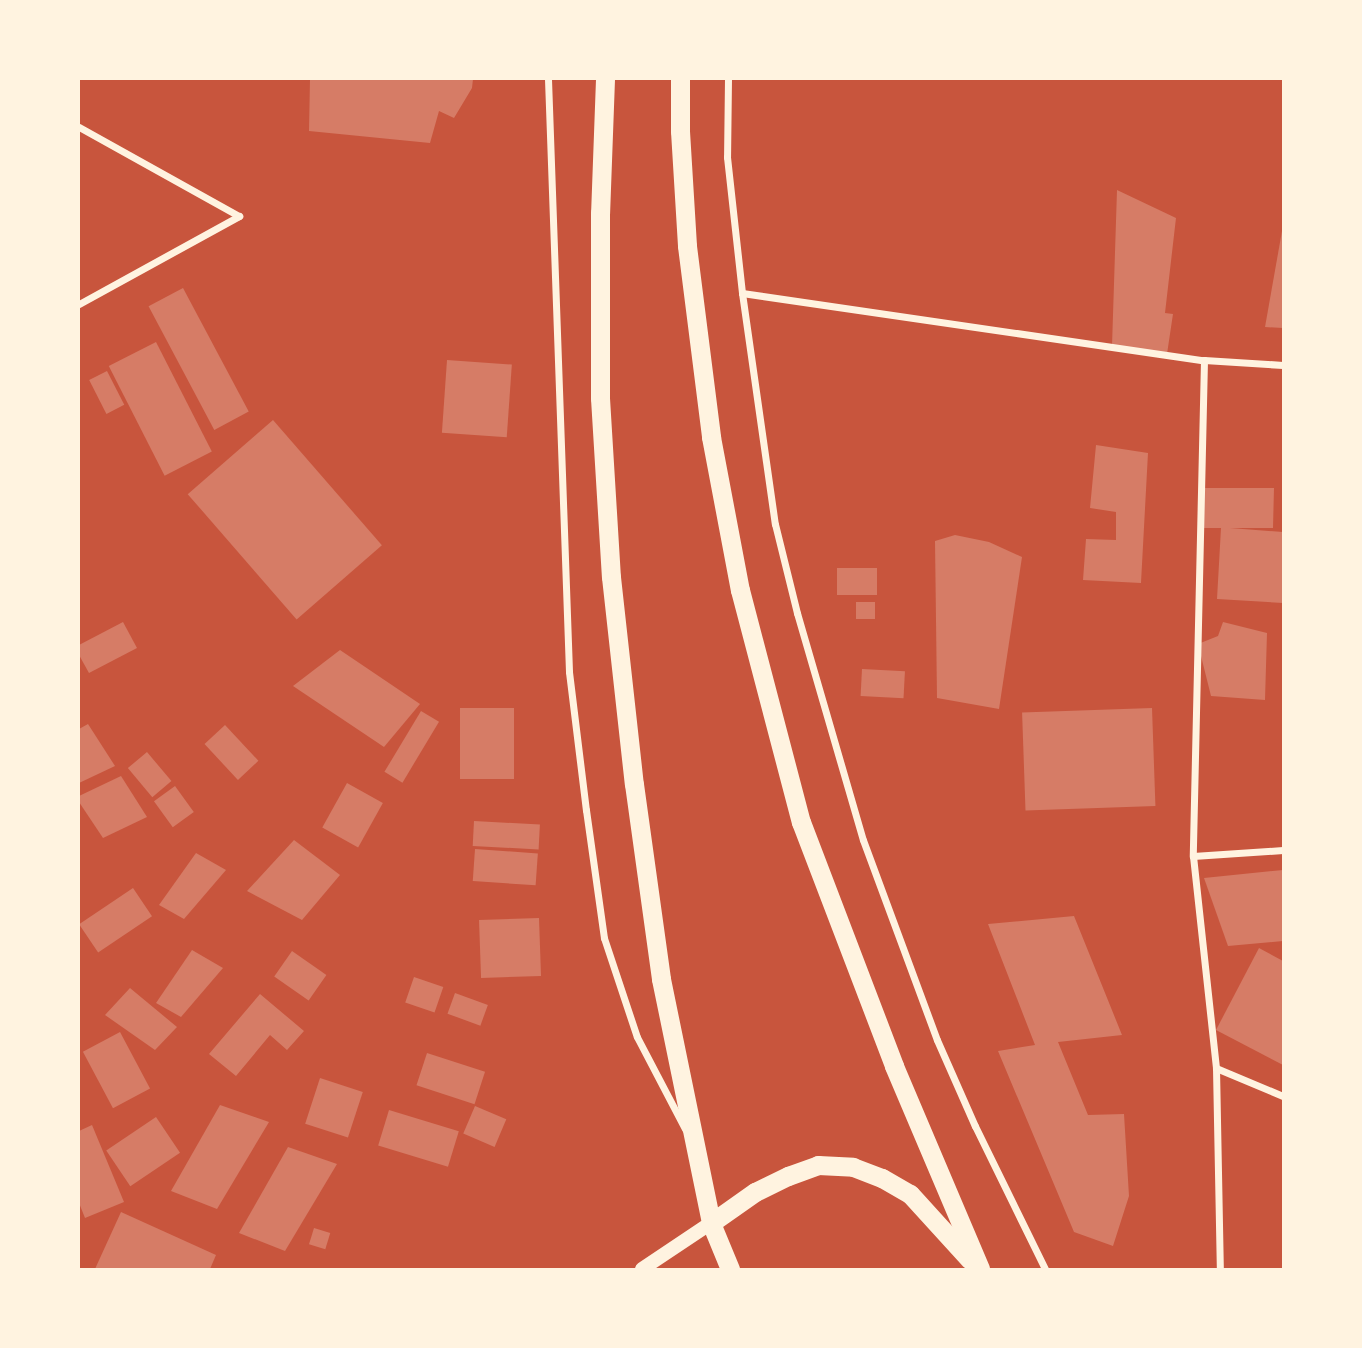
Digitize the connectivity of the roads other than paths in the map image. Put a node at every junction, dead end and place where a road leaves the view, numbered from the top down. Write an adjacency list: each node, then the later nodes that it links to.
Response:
1 (548, 79): 14 (street)
2 (605, 79): 14 (highway)
3 (680, 79): 18 (highway)
4 (728, 79): 6 (street)
5 (79, 127): 7 (street)
6 (742, 293): 8 (street); 19 (street)
7 (79, 304)
8 (1204, 360): 9 (street); 11 (street)
9 (1283, 365)
10 (1283, 850): 11 (street)
11 (1194, 856): 12 (street)
12 (1216, 1068): 13 (street); 20 (street)
13 (1283, 1097)
14 (696, 1152): 15 (highway)
15 (711, 1223): 16 (main road); 17 (highway); 18 (highway)
16 (642, 1269)
17 (730, 1269)
18 (979, 1269)
19 (1045, 1269)
20 (1220, 1269)

